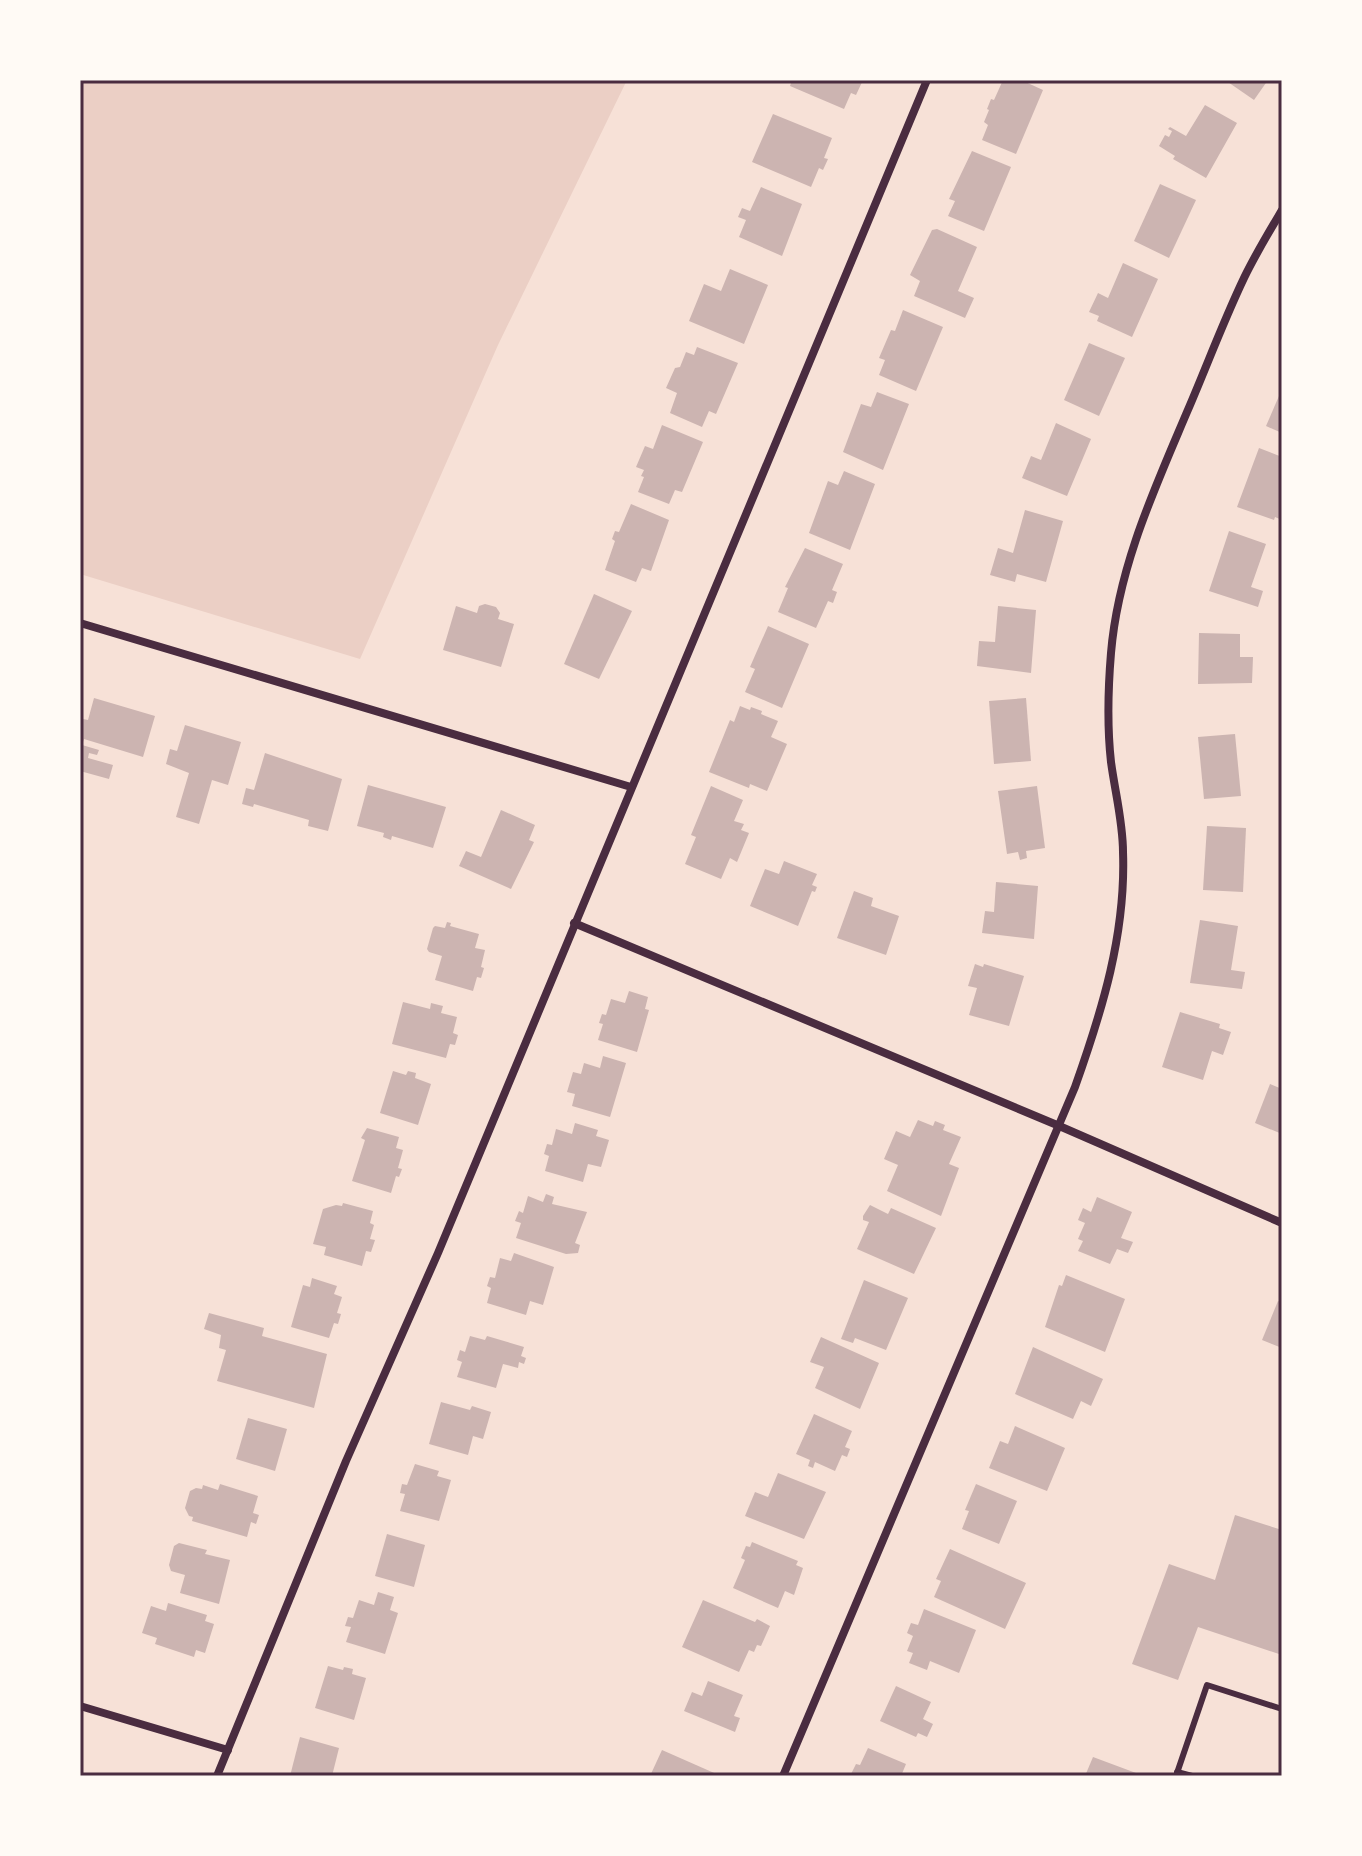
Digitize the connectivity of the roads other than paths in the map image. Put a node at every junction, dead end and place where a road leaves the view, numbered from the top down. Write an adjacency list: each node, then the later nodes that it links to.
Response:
1 (927, 80): 4 (street)
2 (1282, 210): 6 (street)
3 (80, 623): 4 (street)
4 (631, 787): 5 (street)
5 (574, 923): 6 (street); 10 (street)
6 (1057, 1125): 7 (street); 13 (street)
7 (1282, 1223)
8 (80, 1706): 10 (street)
9 (1282, 1709): 11 (lane)
10 (228, 1750): 12 (street)
11 (1177, 1774): 14 (lane)
12 (217, 1776)
13 (783, 1776)
14 (1192, 1776)

